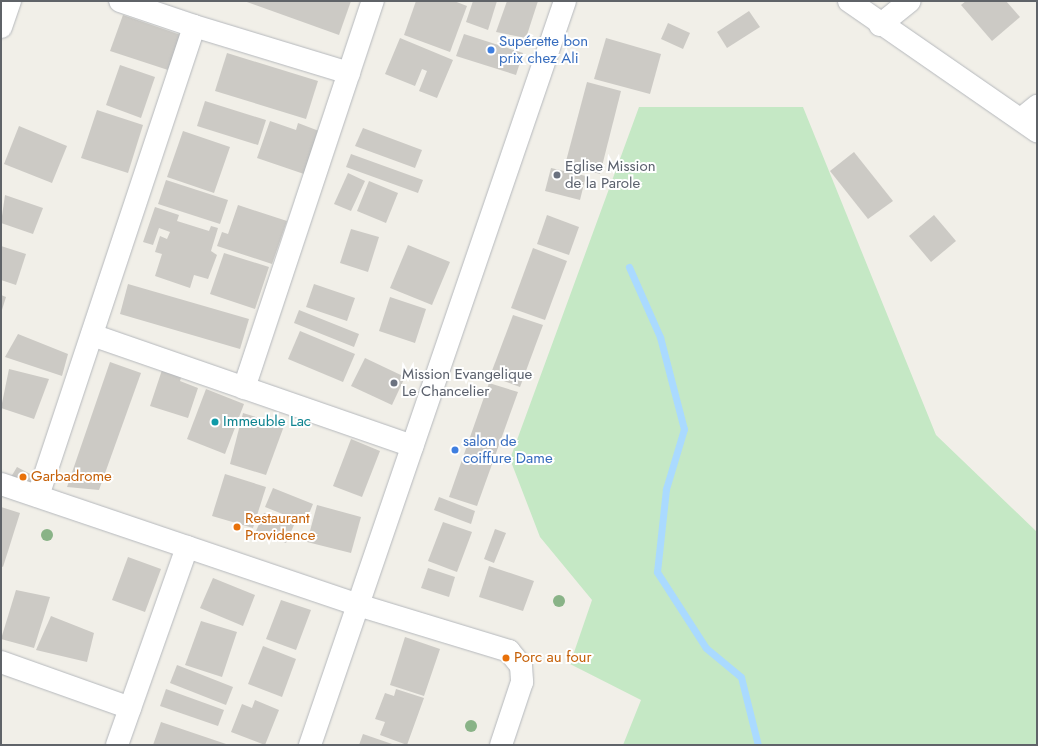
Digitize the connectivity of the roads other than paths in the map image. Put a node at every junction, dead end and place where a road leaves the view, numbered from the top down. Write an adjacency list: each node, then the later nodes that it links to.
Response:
1 (10, 1): 9 (street)
2 (120, 1): 8 (street)
3 (373, 1): 10 (street)
4 (565, 1): 14 (street)
5 (849, 1): 7 (street)
6 (910, 1): 7 (street)
7 (880, 25): 11 (street)
8 (194, 26): 10 (street); 12 (street)
9 (1, 27)
10 (349, 73): 13 (street)
11 (1032, 119)
12 (92, 336): 13 (street); 16 (street)
13 (244, 388): 14 (street)
14 (412, 446): 18 (street)
15 (1, 484): 16 (street)
16 (38, 496): 17 (street)
17 (187, 547): 18 (street); 20 (street)
18 (358, 605): 22 (street); 23 (street)
19 (1, 662): 20 (street)
20 (130, 708): 21 (street)
21 (117, 745)
22 (310, 745)
23 (501, 745)

